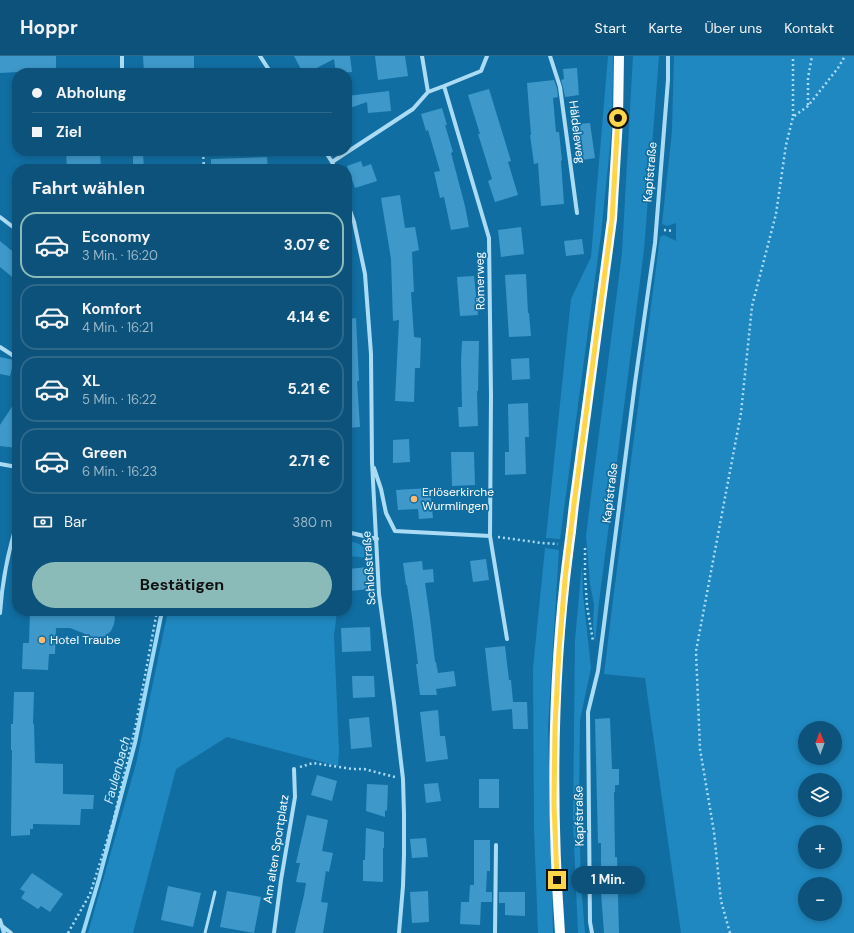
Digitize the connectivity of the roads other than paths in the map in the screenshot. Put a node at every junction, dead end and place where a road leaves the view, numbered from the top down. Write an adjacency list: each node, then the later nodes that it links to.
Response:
1 (122, 56): 8 (street)
2 (260, 56): 9 (street)
3 (422, 56): 11 (street)
4 (487, 56): 10 (street)
5 (550, 56): 16 (street, Häldeleweg)
6 (619, 56): 42 (main road, bridge)
7 (668, 56): 43 (street, Kapfstraße)
8 (122, 68)
9 (268, 68)
10 (444, 86): 11 (street); 26 (street, Römerweg)
11 (428, 92): 12 (street)
12 (352, 149)
13 (328, 156): 15 (street)
14 (341, 156): 15 (street)
15 (332, 162)
16 (577, 213)
17 (352, 216): 22 (street, Schloßstraße)
18 (0, 217): 19 (street)
19 (12, 226)
20 (0, 347): 21 (street)
21 (12, 355)
22 (372, 462): 26 (street); 27 (street, Schloßstraße)
23 (0, 464): 24 (street)
24 (12, 466)
25 (352, 533): 27 (street)
26 (490, 536): 30 (street, Römerweg)
27 (377, 539): 40 (street, Schloßstraße)
28 (12, 543): 29 (street)
29 (0, 613)
30 (507, 639)
31 (294, 769): 39 (street, Am alten Sportplatz)
32 (496, 845): 41 (street)
33 (215, 892): 38 (lane)
34 (0, 920): 35 (street)
35 (2, 925): 36 (street); 37 (street)
36 (4, 933)
37 (11, 933)
38 (205, 933)
39 (274, 933)
40 (399, 933)
41 (495, 933)
42 (560, 933)
43 (592, 933)

